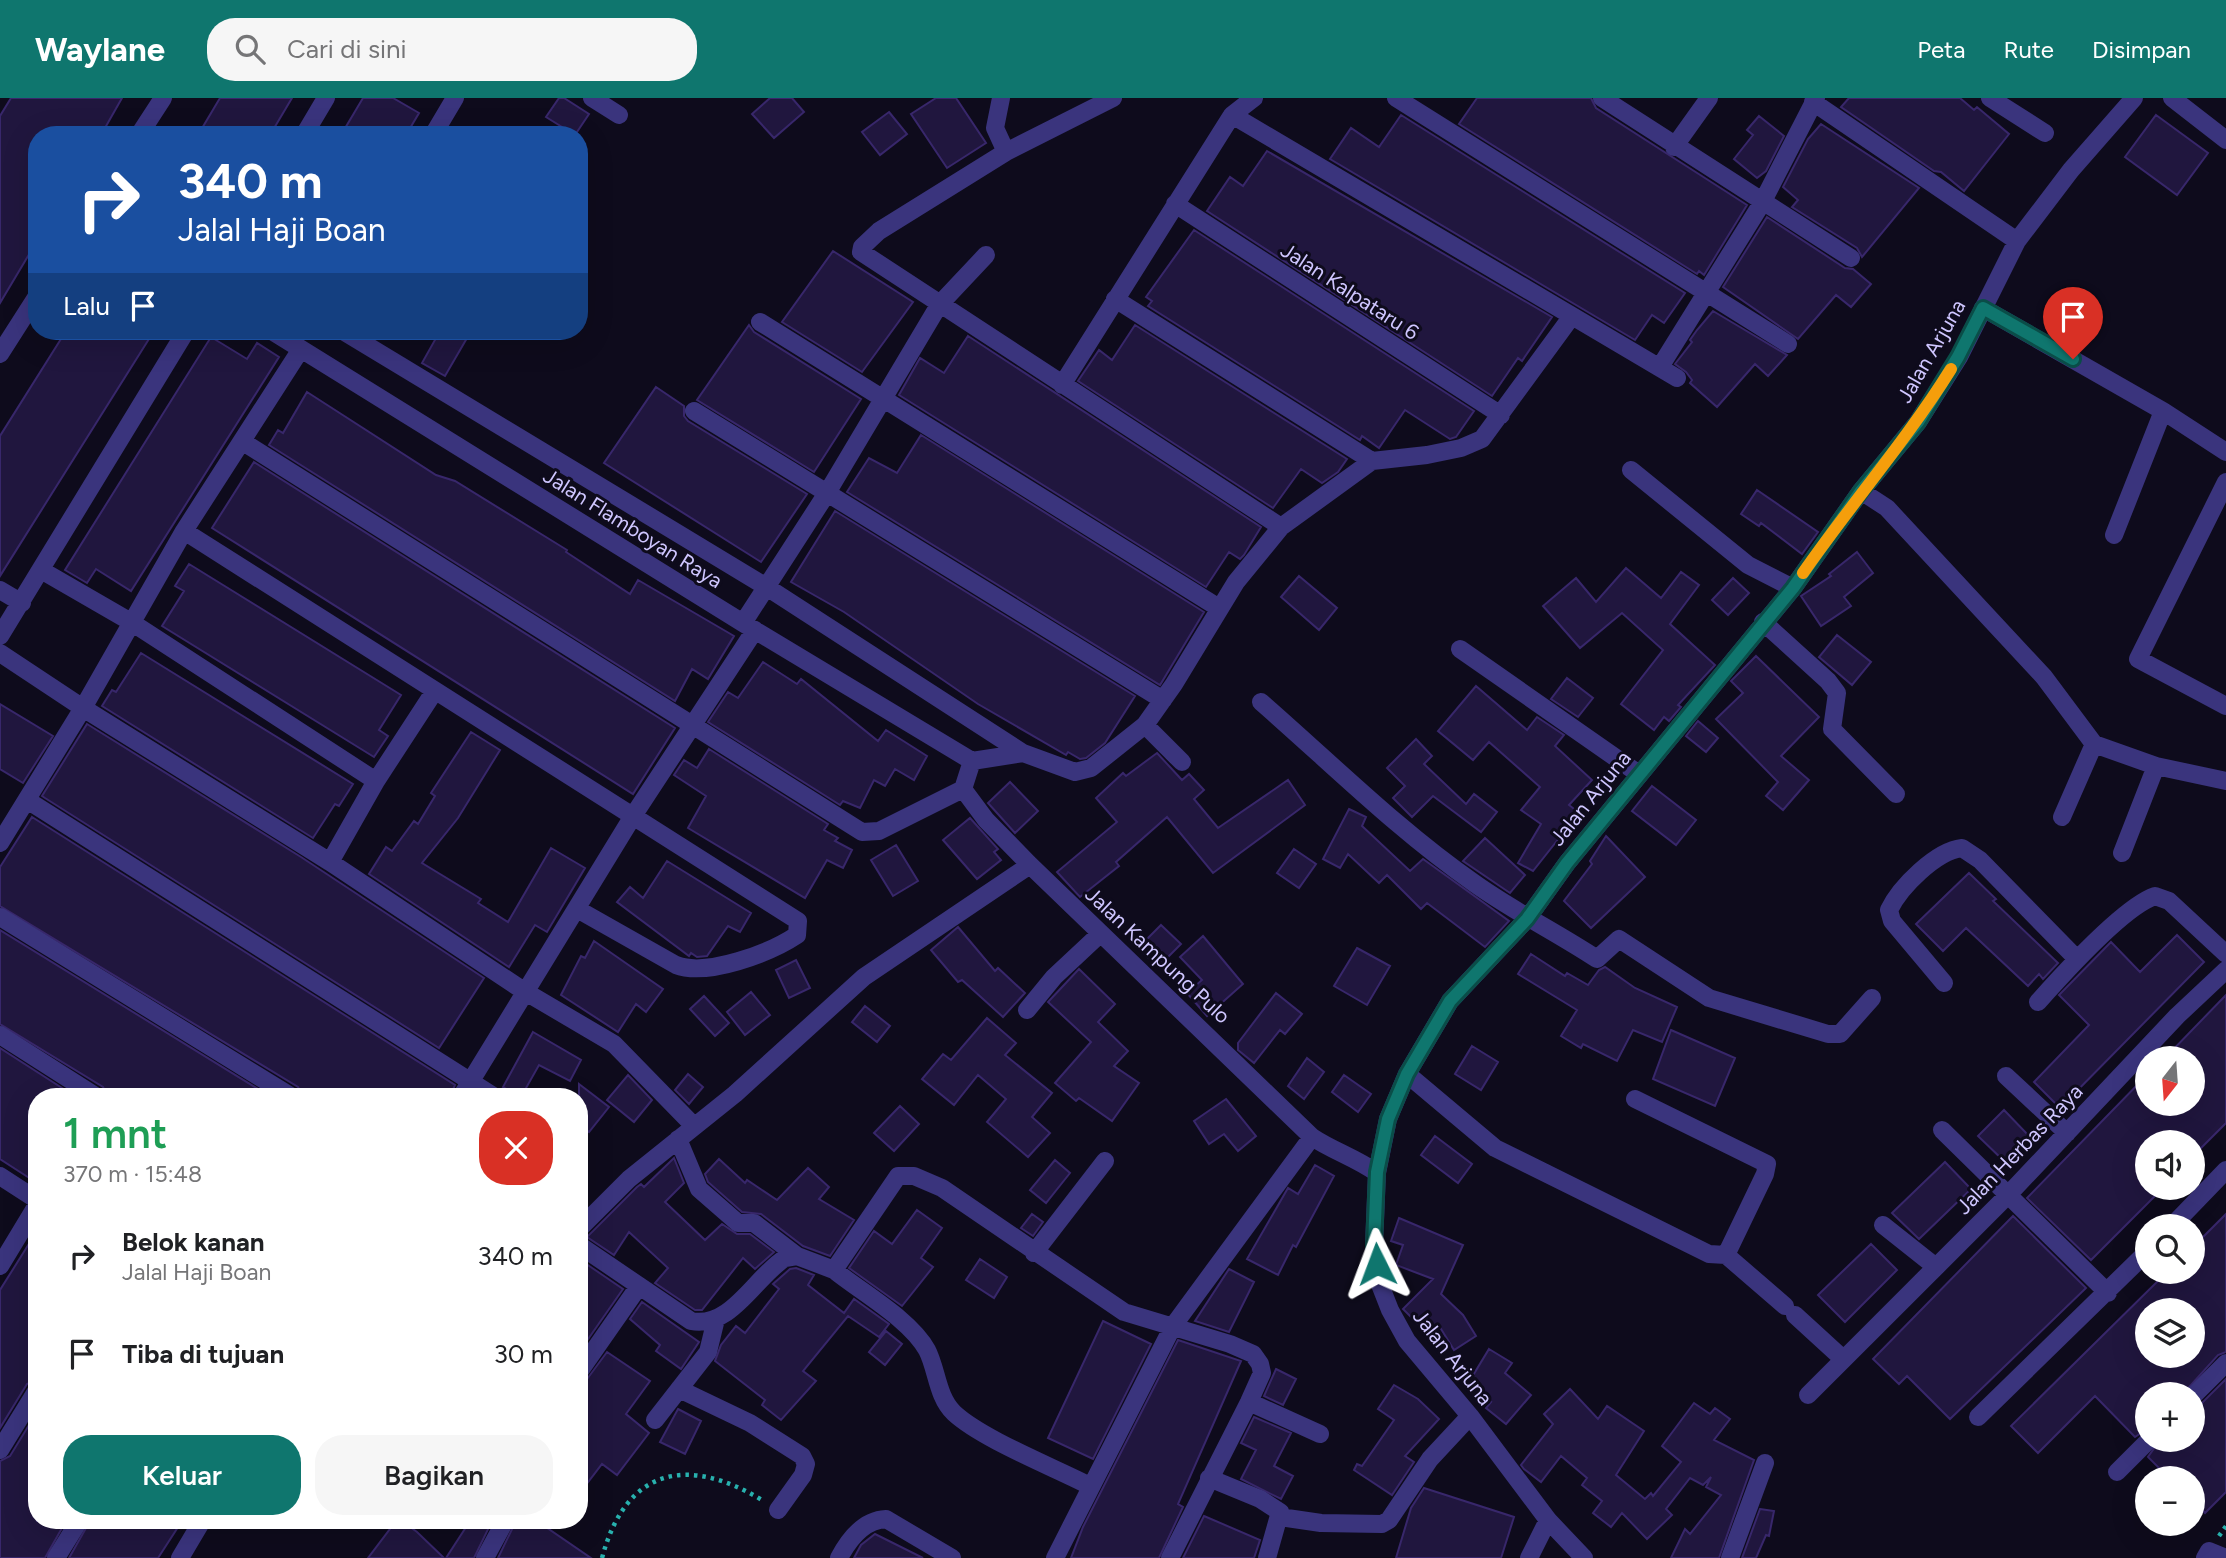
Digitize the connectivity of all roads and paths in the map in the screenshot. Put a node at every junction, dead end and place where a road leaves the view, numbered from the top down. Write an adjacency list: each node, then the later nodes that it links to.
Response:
1 (163, 98): 17 (street)
2 (326, 98): 18 (street)
3 (455, 98): 19 (street)
4 (592, 98): 15 (street)
5 (1001, 98): 23 (street)
6 (1113, 98): 23 (street)
7 (1254, 98): 16 (street)
8 (1396, 98): 29 (street)
9 (1602, 98): 22 (street)
10 (1709, 98): 22 (street)
11 (1990, 98): 20 (street)
12 (2134, 98): 26 (street, Jalan Arjuna)
13 (2172, 98): 21 (street)
14 (1814, 100): 25 (street); 26 (street)
15 (619, 115)
16 (1232, 116): 24 (street); 34 (street)
17 (145, 126)
18 (309, 126)
19 (438, 126)
20 (2045, 133)
21 (2226, 141)
22 (1674, 147): 25 (street)
23 (1006, 152): 31 (street)
24 (1175, 204): 30 (street); 48 (street, Jalan Kalpataru 6)
25 (1762, 204): 28 (street); 29 (street)
26 (2017, 241): 32 (street, Jalan Arjuna)
27 (986, 255): 31 (street)
28 (1851, 258)
29 (1706, 292): 39 (street); 42 (street)
30 (1115, 299): 44 (street); 51 (street)
31 (939, 305): 44 (street); 45 (street)
32 (1983, 308): 47 (street); 54 (street, Jalan Arjuna)
33 (28, 310): 41 (street)
34 (1572, 316): 42 (street); 48 (street)
35 (760, 323): 45 (street)
36 (181, 340): 59 (street)
37 (287, 340): 40 (street, Jalan Flamboyan Raya)
38 (358, 340): 60 (street, Jalan Flamboyan Raya)
39 (1788, 344)
40 (301, 348): 49 (street); 67 (street, Jalan Flamboyan Raya)
41 (0, 354)
42 (1660, 367): 43 (street)
43 (1677, 378)
44 (1062, 385): 56 (street)
45 (883, 397): 55 (street); 64 (street)
46 (694, 411): 55 (street)
47 (2163, 411): 50 (street); 58 (street)
48 (1501, 415): 51 (street)
49 (243, 442): 57 (street); 76 (street)
50 (2226, 452)
51 (1372, 461): 56 (street)
52 (1631, 470): 61 (street)
53 (2226, 482): 74 (street)
54 (1861, 491): 61 (street, Jalan Arjuna); 78 (street)
55 (827, 493): 60 (street); 72 (street)
56 (1281, 527): 64 (street)
57 (184, 531): 65 (street); 71 (street)
58 (2114, 535)
59 (41, 570): 63 (street); 65 (street)
60 (765, 586): 67 (street); 79 (street, Jalan Flamboyan Raya)
61 (1793, 588): 66 (street, Jalan Arjuna)
62 (0, 590): 63 (street)
63 (22, 603): 68 (street)
64 (1219, 608): 72 (street)
65 (131, 622): 75 (street); 84 (street)
66 (1763, 622): 83 (street, Jalan Arjuna); 87 (street)
67 (749, 626): 76 (street); 80 (street, Jalan Flamboyan Raya)
68 (1, 632)
69 (1460, 649): 83 (street)
70 (0, 653): 75 (street)
71 (434, 692): 84 (street); 89 (street)
72 (1163, 700): 77 (street)
73 (1261, 702): 97 (street)
74 (2226, 706)
75 (83, 708): 88 (street); 93 (street)
76 (692, 724): 86 (street); 89 (street)
77 (1145, 725): 79 (street, Jalan Flamboyan Raya); 81 (street)
78 (2094, 744): 82 (street); 90 (street)
79 (1023, 753): 80 (street)
80 (972, 761): 86 (street)
81 (1182, 762)
82 (2156, 766): 85 (street); 92 (street)
83 (1639, 774): 97 (street, Jalan Arjuna)
84 (376, 781): 93 (street)
85 (2226, 781)
86 (963, 789): 94 (street, Jalan Kampung Pulo)
87 (1896, 794)
88 (27, 800): 91 (street); 110 (street)
89 (634, 816): 95 (street); 95 (street)
90 (2062, 817)
91 (0, 843)
92 (2122, 853)
93 (330, 862): 103 (street)
94 (1030, 865): 98 (street, Jalan Kampung Pulo); 116 (street)
95 (578, 909): 103 (street)
96 (0, 917): 112 (street)
97 (1527, 919): 104 (street); 108 (street, Jalan Arjuna)
98 (1100, 934): 106 (street); 119 (street, Jalan Kampung Pulo)
99 (2226, 954): 100 (street)
100 (2077, 959): 102 (street); 105 (street)
101 (2226, 970): 118 (street, Jalan Herbas Raya)
102 (1944, 983)
103 (524, 991): 110 (street); 116 (street)
104 (1872, 998)
105 (2038, 1002)
106 (1027, 1010)
107 (0, 1035): 111 (street)
108 (1407, 1074): 122 (street, Jalan Arjuna); 133 (street)
109 (2007, 1076): 118 (street)
110 (471, 1080): 113 (street); 114 (street)
111 (83, 1088)
112 (277, 1088)
113 (466, 1088)
114 (482, 1088)
115 (1636, 1099): 133 (street)
116 (694, 1126): 120 (street)
117 (1942, 1130): 125 (street)
118 (2067, 1133): 125 (street, Jalan Herbas Raya)
119 (1312, 1138): 122 (street, Jalan Kampung Pulo); 142 (street)
120 (678, 1139): 129 (street); 134 (street)
121 (1105, 1161): 132 (street)
122 (1378, 1164): 151 (street, Jalan Arjuna)
123 (2226, 1170): 127 (street)
124 (0, 1176): 126 (street)
125 (2008, 1195): 137 (street, Jalan Herbas Raya); 140 (street)
126 (28, 1196)
127 (2184, 1214)
128 (28, 1218): 136 (street)
129 (588, 1220)
130 (1883, 1225): 137 (street)
131 (588, 1251): 139 (street)
132 (1034, 1253): 138 (street); 142 (street)
133 (1726, 1255): 144 (street)
134 (797, 1256): 138 (street); 141 (street)
135 (2135, 1265): 140 (street)
136 (0, 1266)
137 (1936, 1267): 144 (street, Jalan Herbas Raya)
138 (834, 1270): 160 (street)
139 (639, 1286): 141 (street); 143 (street)
140 (2108, 1293): 152 (street)
141 (716, 1319): 147 (street)
142 (1173, 1326): 149 (street); 160 (street)
143 (588, 1359)
144 (1842, 1359): 148 (street, Jalan Herbas Raya)
145 (2226, 1363): 146 (street)
146 (2205, 1384)
147 (679, 1389): 153 (street); 161 (street)
148 (1808, 1395)
149 (1250, 1402): 154 (street); 159 (street)
150 (28, 1405): 155 (street)
151 (1470, 1416): 162 (street); 163 (street, Jalan Arjuna)
152 (1978, 1417)
153 (655, 1420)
154 (1320, 1434)
155 (0, 1450)
156 (2137, 1452): 158 (street)
157 (1765, 1463): 178 (street)
158 (2117, 1472)
159 (1209, 1478): 162 (street); 174 (street)
160 (1090, 1486): 173 (street)
161 (778, 1510): 171 (path)
162 (1280, 1517): 175 (street)
163 (1548, 1520): 176 (street); 177 (street, Jalan Arjuna)
164 (74, 1529): 168 (street)
165 (197, 1529): 169 (street)
166 (501, 1529): 170 (street)
167 (949, 1557): 172 (street)
168 (56, 1558)
169 (180, 1558)
170 (485, 1558)
171 (602, 1558)
172 (839, 1558)
173 (1055, 1558)
174 (1170, 1558)
175 (1266, 1558)
176 (1529, 1558)
177 (1584, 1558)
178 (1730, 1558)
179 (2205, 1558): 180 (street)
180 (2226, 1558)

